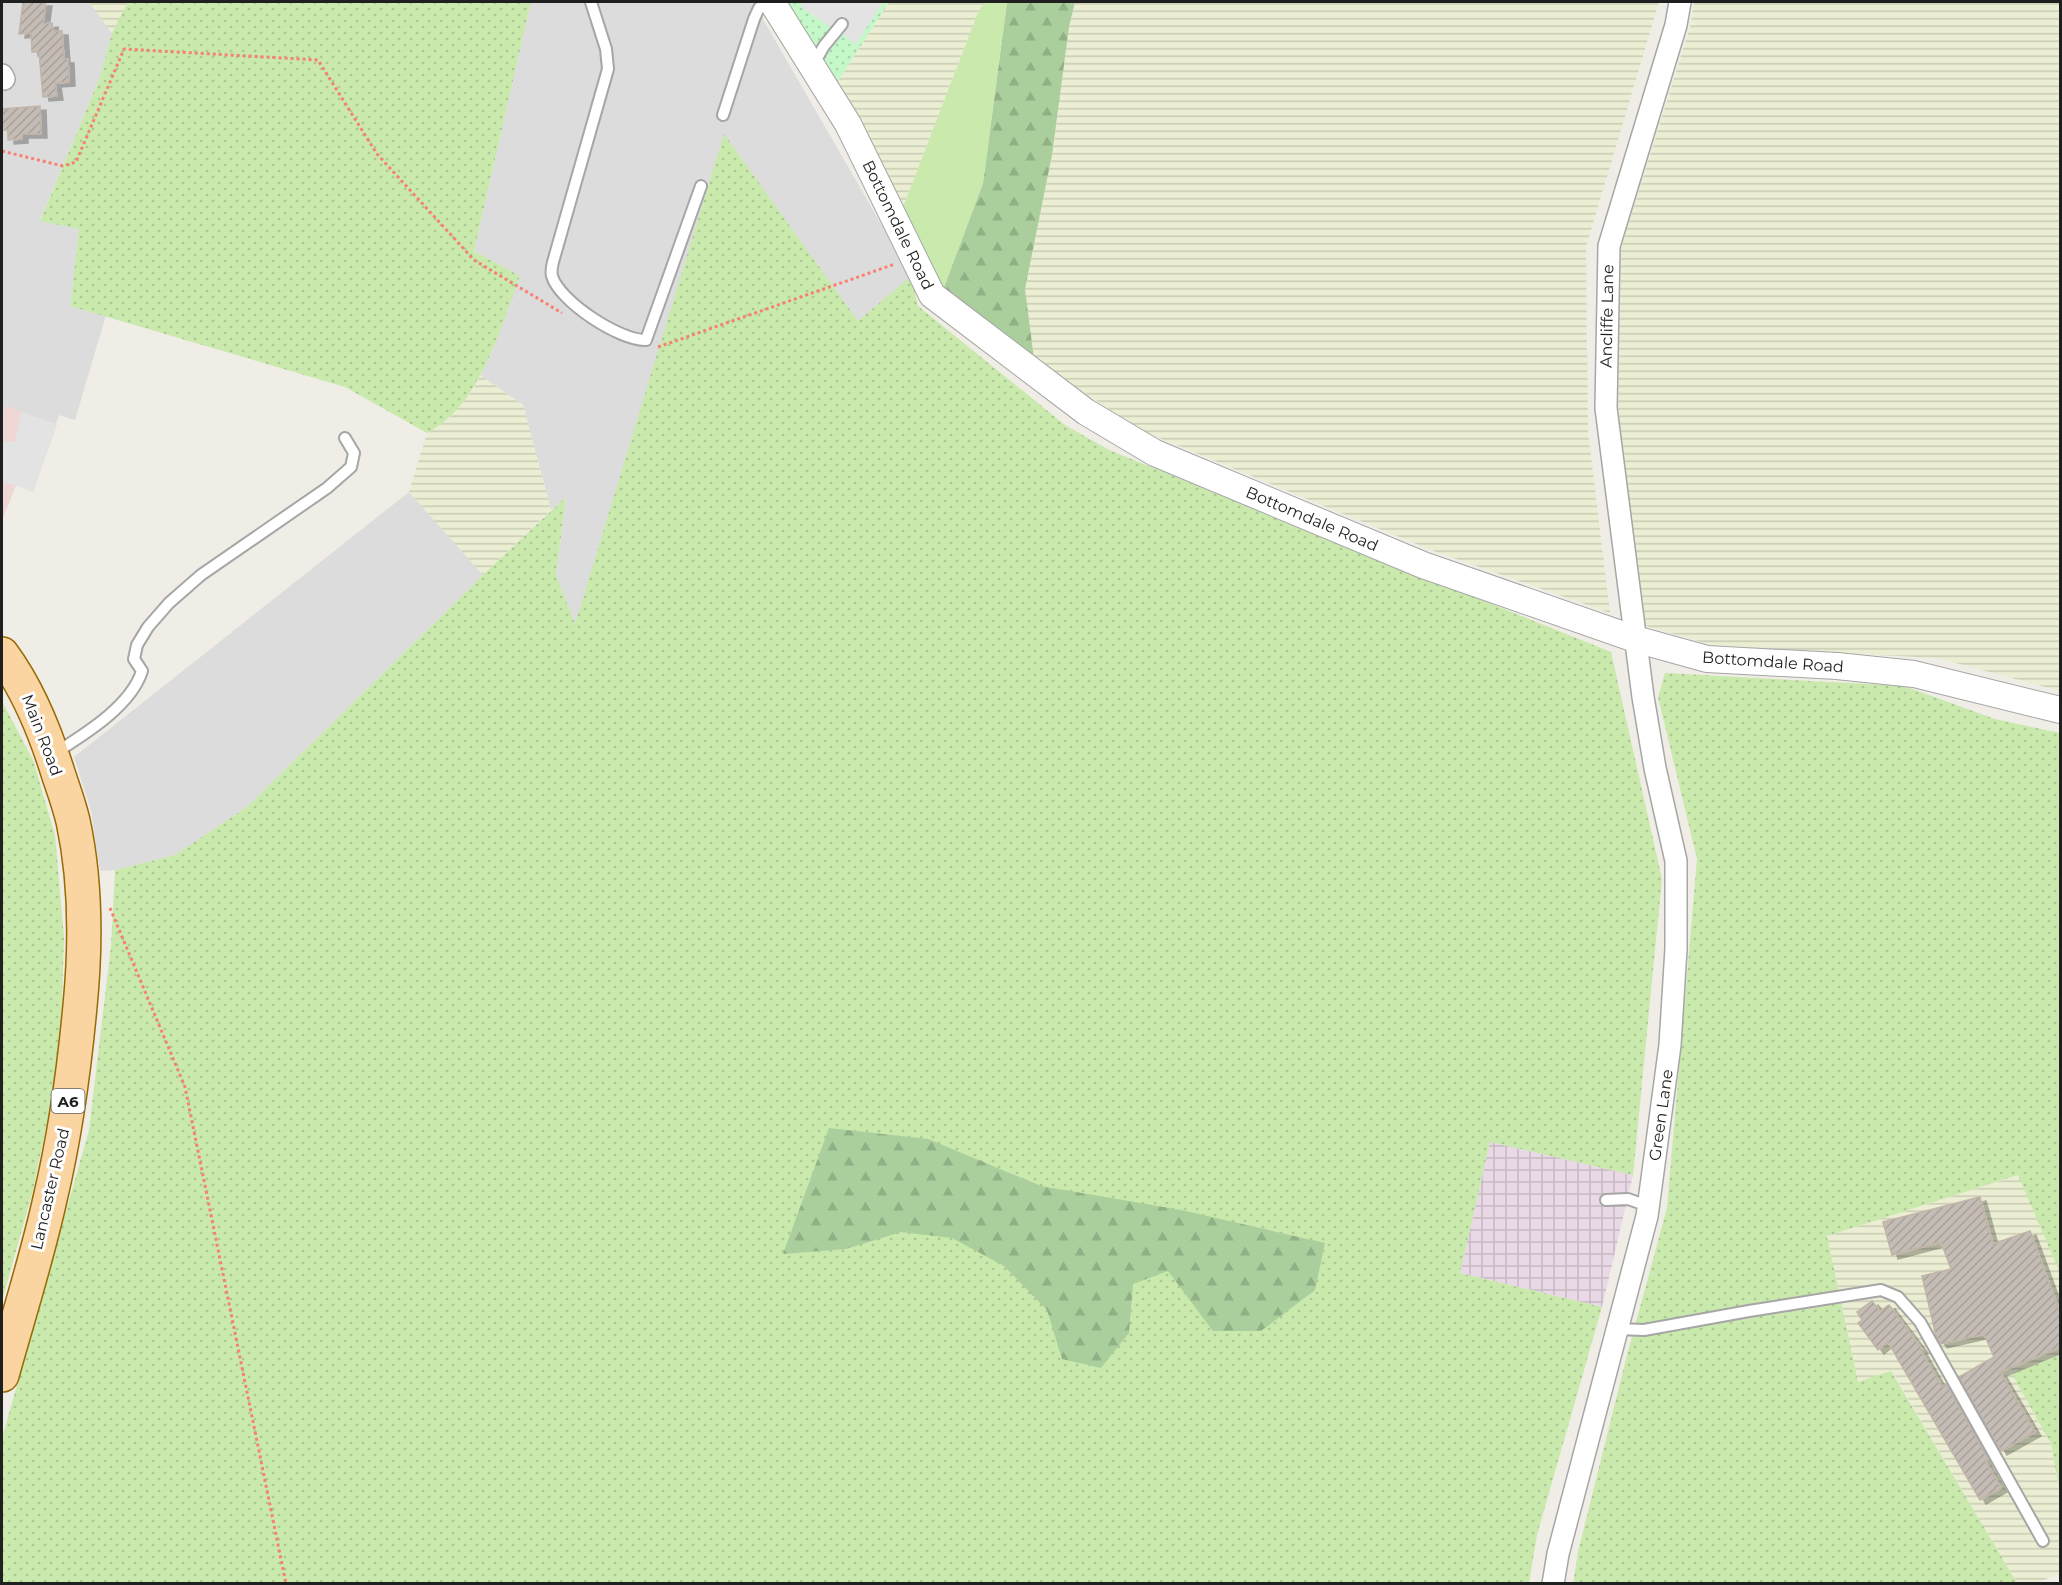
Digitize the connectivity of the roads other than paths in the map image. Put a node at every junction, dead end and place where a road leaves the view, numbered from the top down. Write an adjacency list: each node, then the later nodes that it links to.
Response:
1 (591, 2): 7 (lane)
2 (770, 2): 5 (street, Bottomdale Road); 6 (lane)
3 (1680, 2): 9 (street, Ancliffe Lane)
4 (842, 24): 5 (lane)
5 (812, 67): 9 (street, Bottomdale Road)
6 (723, 115)
7 (701, 186)
8 (345, 438): 12 (lane)
9 (1635, 639): 11 (street, Bottomdale Road); 15 (street, Green Lane)
10 (2, 654): 12 (main road, Main Road / A6)
11 (2061, 710)
12 (52, 755): 13 (main road, Main Road / A6)
13 (73, 820): 17 (main road, Lancaster Road / A6)
14 (1606, 1200): 15 (lane)
15 (1648, 1206): 16 (street, Green Lane)
16 (1617, 1329): 18 (lane); 19 (street, Green Lane)
17 (2, 1375)
18 (2043, 1541)
19 (1553, 1584)

